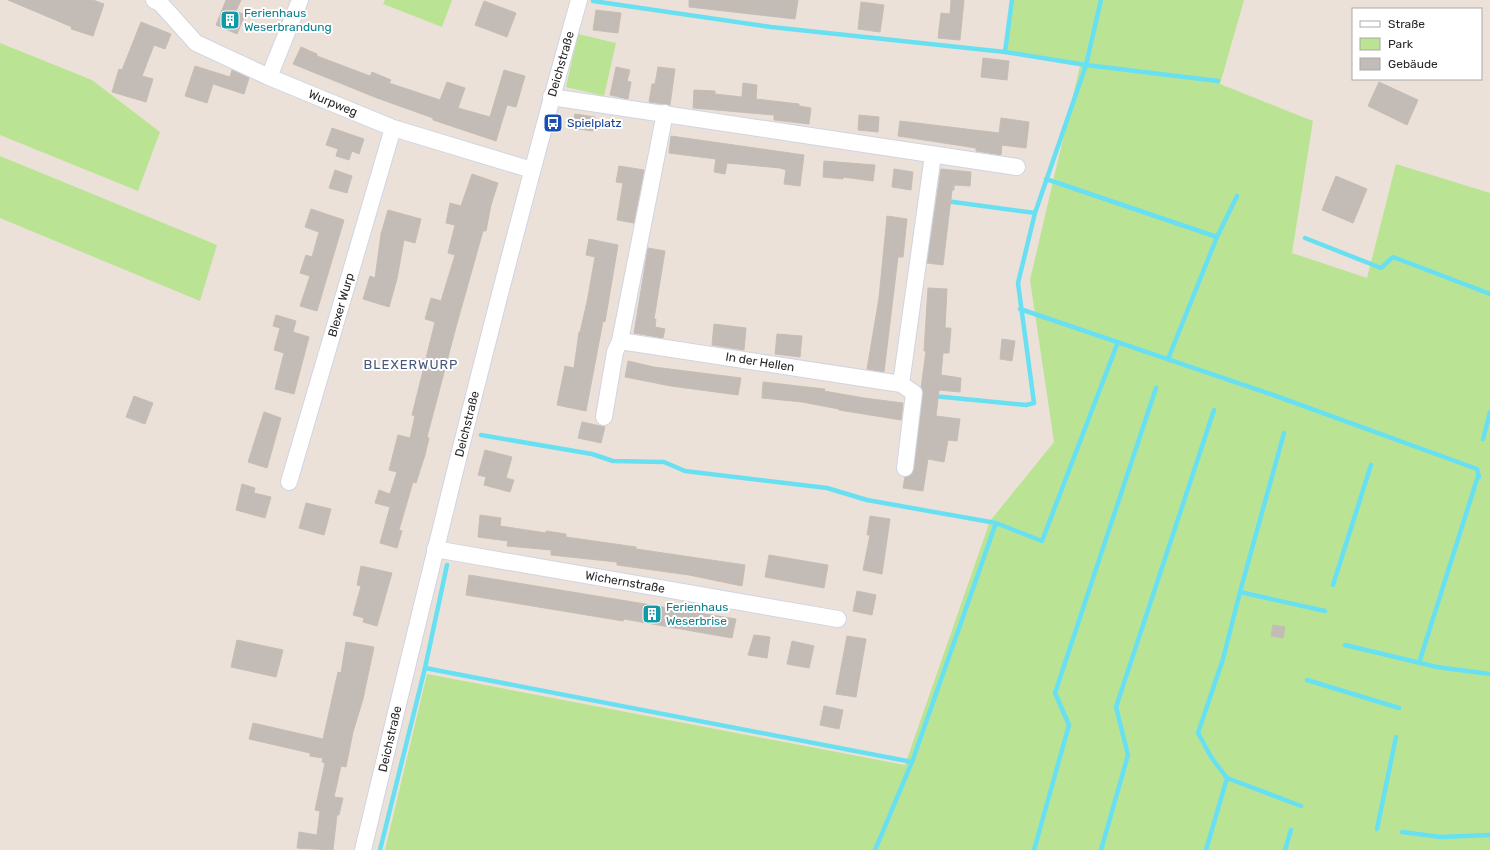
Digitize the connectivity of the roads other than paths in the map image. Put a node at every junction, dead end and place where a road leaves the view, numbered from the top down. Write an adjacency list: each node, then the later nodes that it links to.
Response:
1 (154, 0): 4 (street, Wurpweg)
2 (300, 0): 4 (street)
3 (578, 0): 5 (street, Deichstraße)
4 (268, 77): 7 (street, Wurpweg)
5 (552, 96): 6 (street); 10 (street, Deichstraße)
6 (665, 113): 8 (street); 11 (street)
7 (393, 128): 10 (street, Wurpweg); 15 (street, Blexer Wurp)
8 (933, 155): 9 (street); 12 (street)
9 (1017, 167)
10 (532, 170): 16 (street, Deichstraße)
11 (620, 341): 12 (street, In der Hellen); 13 (street)
12 (901, 384): 14 (street)
13 (604, 417)
14 (905, 468)
15 (289, 482)
16 (435, 549): 17 (street, Wichernstraße); 18 (street, Deichstraße)
17 (838, 619)
18 (363, 850)

